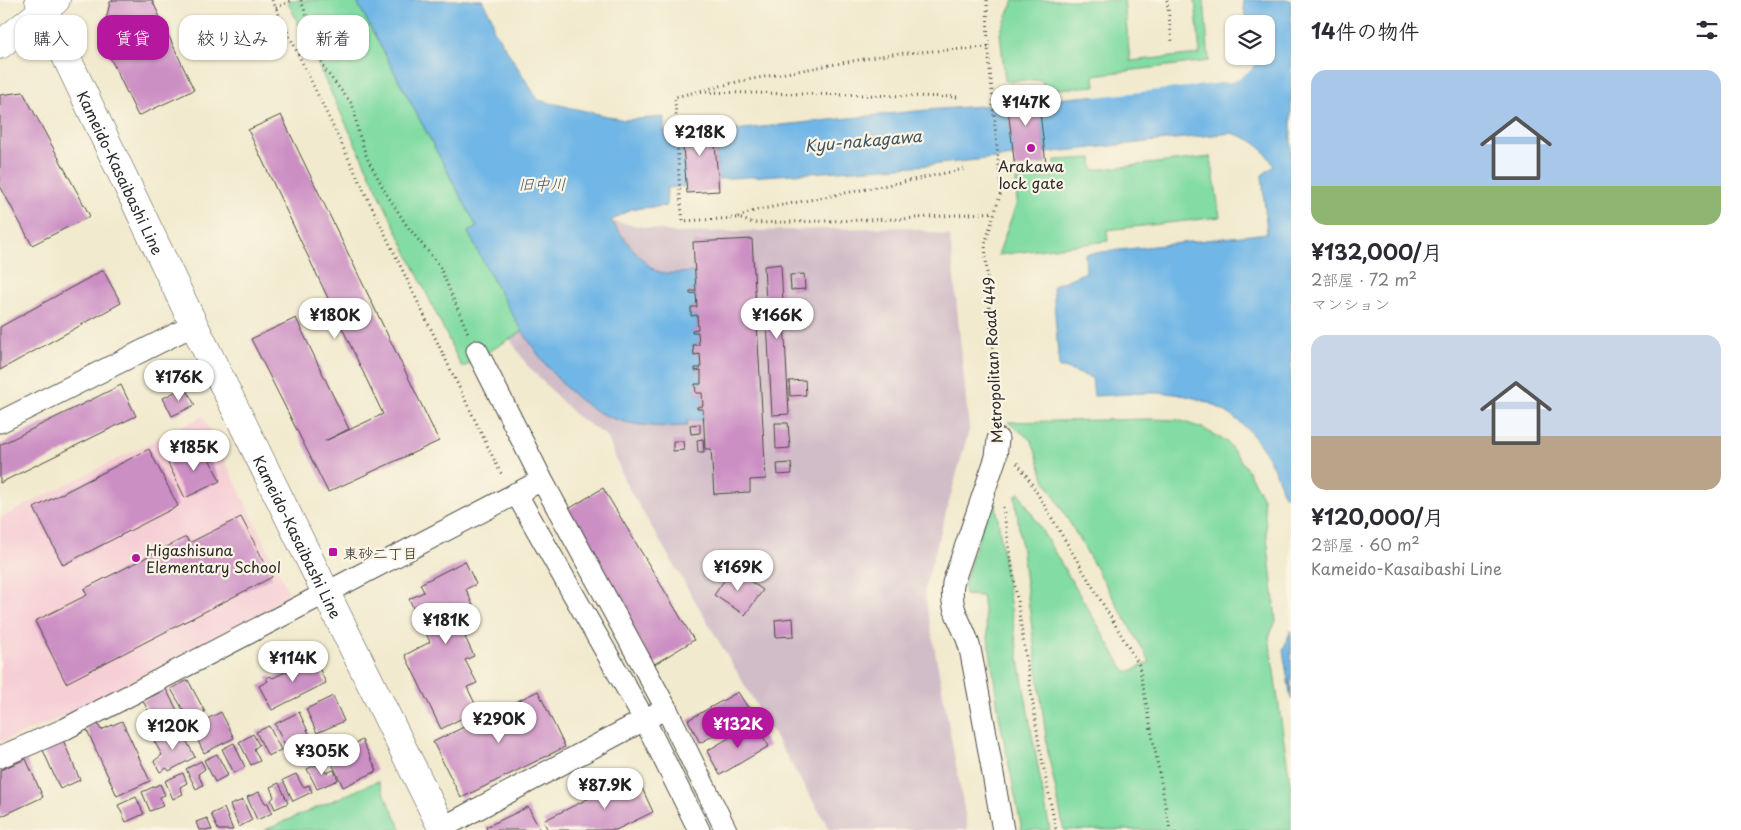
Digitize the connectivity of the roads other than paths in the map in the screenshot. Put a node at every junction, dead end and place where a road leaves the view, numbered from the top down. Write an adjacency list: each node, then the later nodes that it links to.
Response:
1 (46, 3): 2 (main road); 3 (main road, Kameido-Kasaibashi Line)
2 (0, 45)
3 (194, 325): 5 (street); 9 (main road, Kameido-Kasaibashi Line)
4 (477, 351): 7 (street)
5 (0, 422)
6 (998, 439): 16 (street, Metropolitan Road 449)
7 (542, 480): 8 (street); 10 (street)
8 (516, 492): 9 (street); 11 (street)
9 (326, 592): 12 (street); 13 (main road, Kameido-Kasaibashi Line)
10 (666, 708): 11 (street); 15 (street)
11 (644, 719): 13 (street); 14 (street)
12 (0, 757)
13 (443, 829)
14 (699, 830)
15 (726, 830)
16 (1003, 830)

